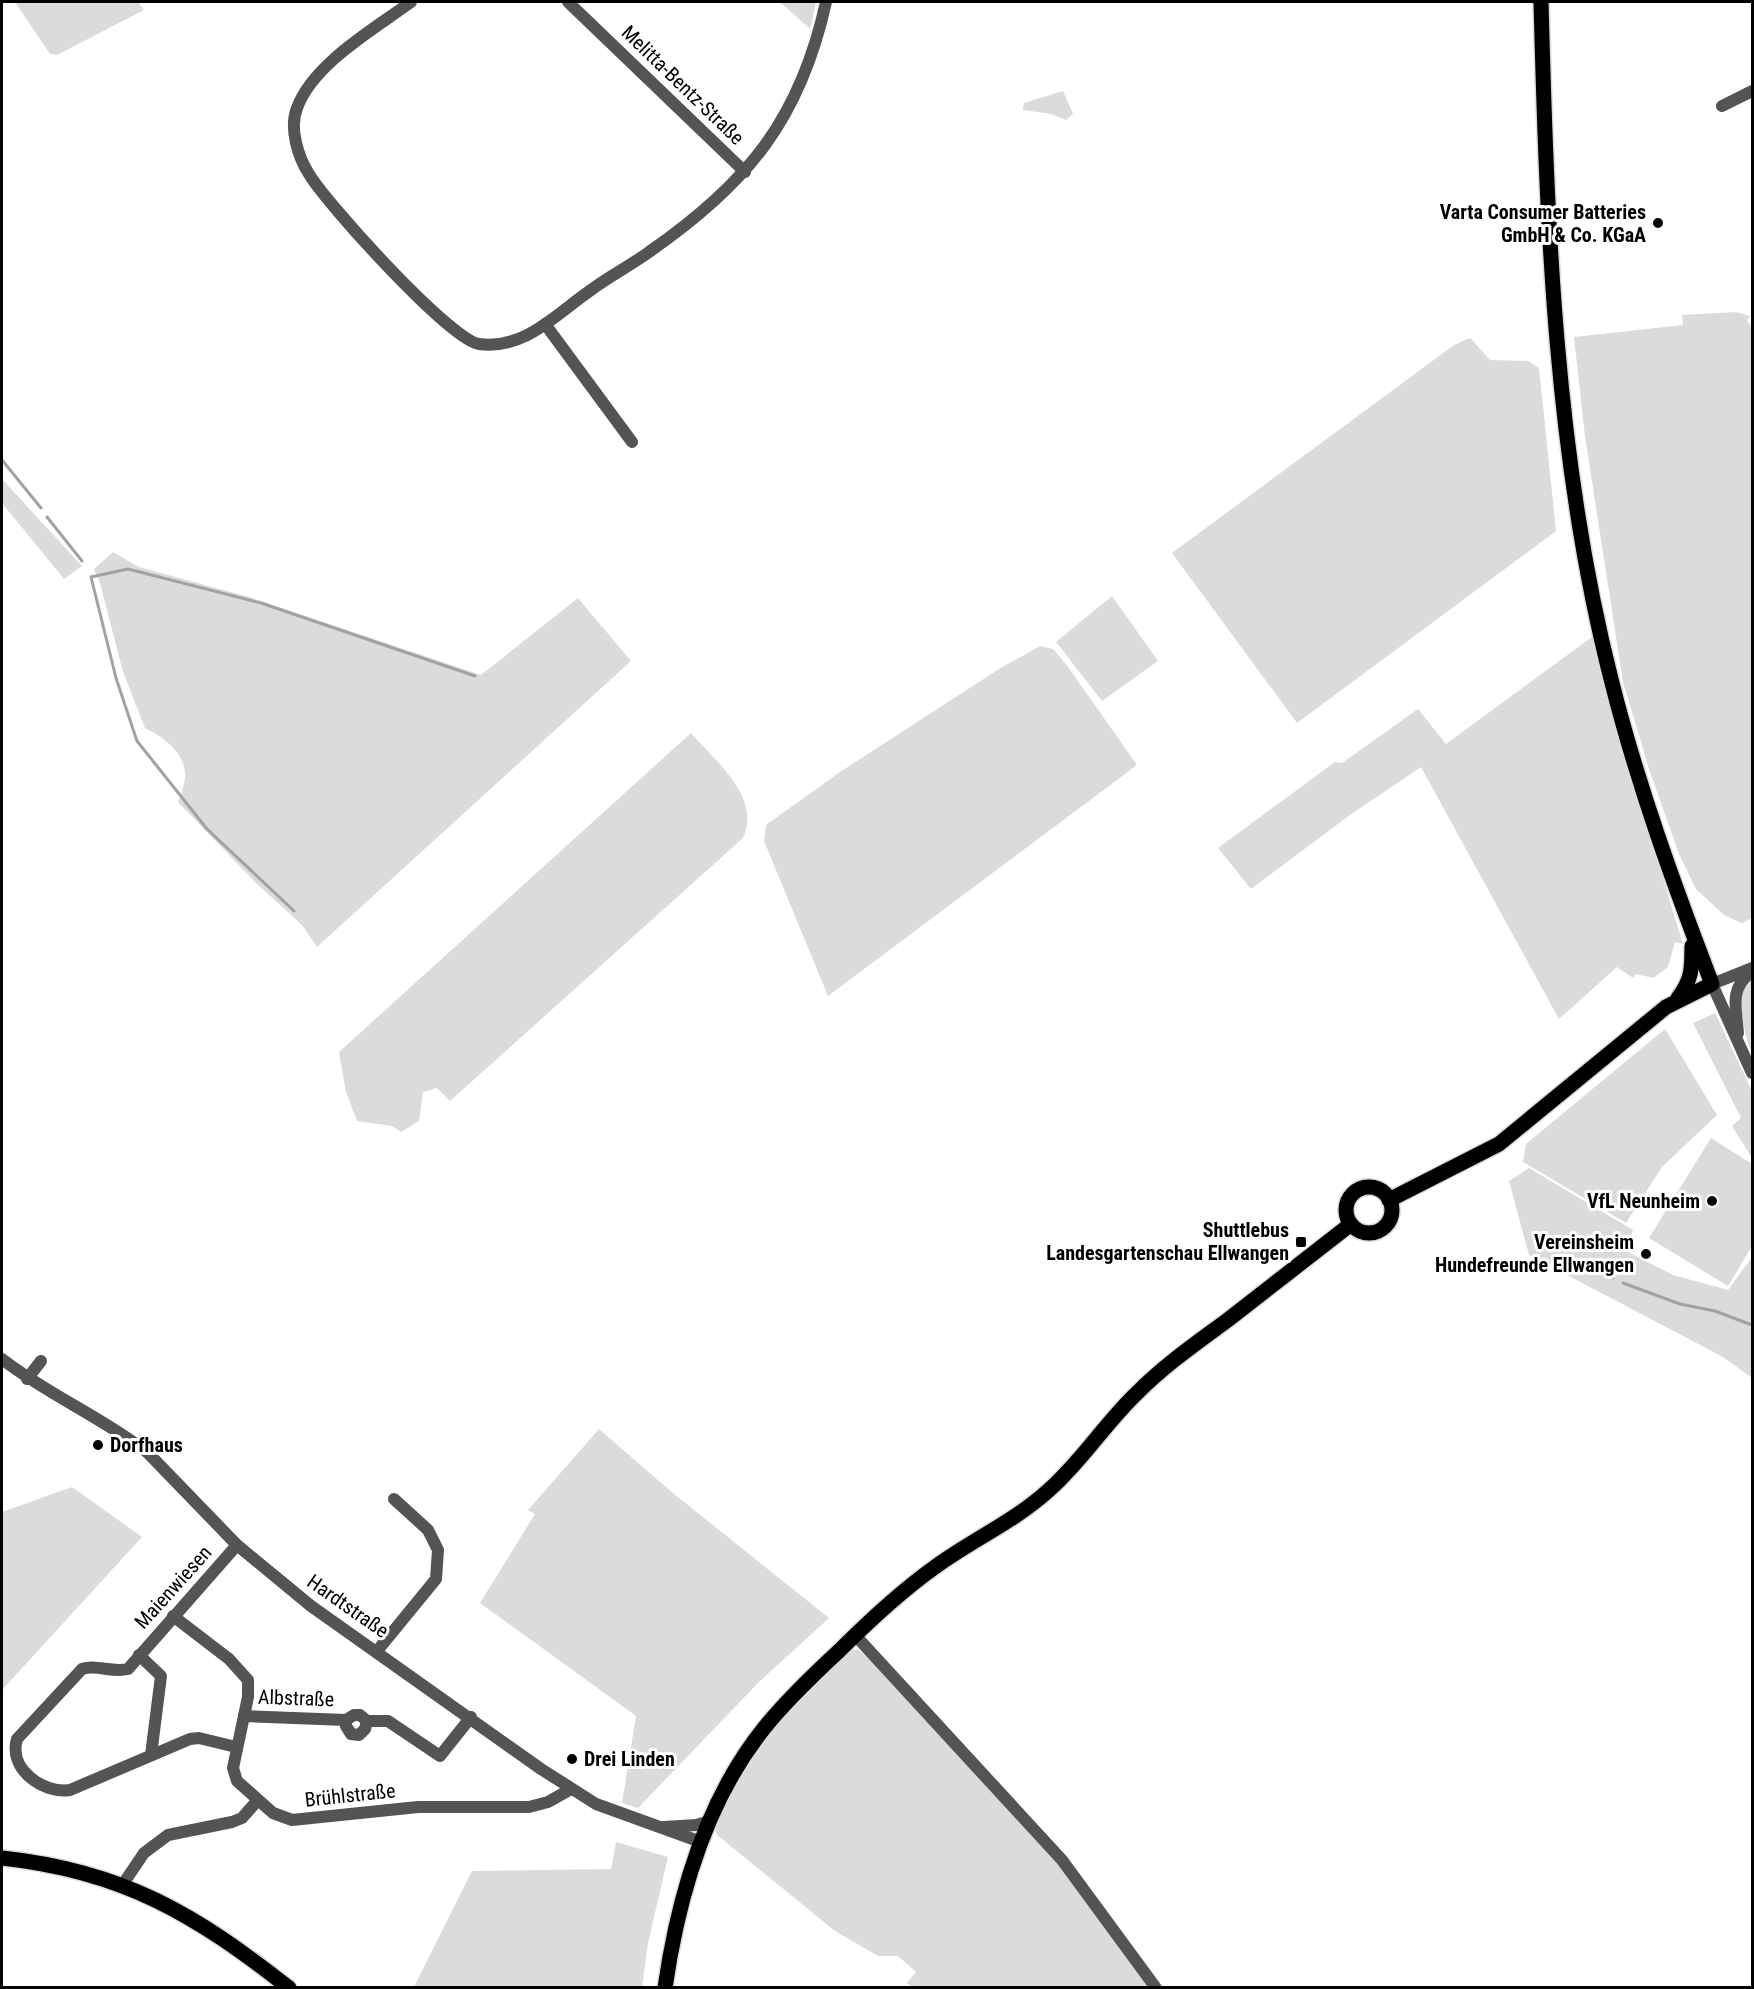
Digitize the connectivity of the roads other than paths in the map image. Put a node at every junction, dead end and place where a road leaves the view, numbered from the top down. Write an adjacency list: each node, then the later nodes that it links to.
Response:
1 (411, 2): 8 (street)
2 (568, 2): 7 (street, Melitta-Bentz-Straße)
3 (826, 2): 7 (street)
4 (1541, 2): 10 (main road)
5 (1752, 91): 6 (street)
6 (1722, 106)
7 (745, 172): 8 (street)
8 (545, 324): 9 (street)
9 (632, 441)
10 (1691, 931): 12 (main road); 13 (main road)
11 (1752, 970): 12 (street); 14 (street)
12 (1712, 984): 13 (main road); 14 (street)
13 (1676, 1000): 16 (main road)
14 (1740, 1046): 15 (street)
15 (1752, 1073)
16 (1389, 1200): 17 (main road); 17 (main road)
17 (1351, 1224): 24 (main road)
18 (2, 1359): 20 (street, Hardtstraße)
19 (41, 1361): 20 (street)
20 (27, 1379): 22 (street, Hardtstraße)
21 (394, 1499): 25 (street)
22 (237, 1545): 23 (street, Maienwiesen); 25 (street, Hardtstraße)
23 (173, 1616): 26 (street, Maienwiesen); 27 (street, Brühlstraße)
24 (855, 1635): 33 (main road); 40 (street)
25 (377, 1651): 28 (street, Hardtstraße)
26 (139, 1654): 30 (street, Maienwiesen); 30 (street, Maienwiesen)
27 (244, 1716): 28 (street, Albstraße); 29 (street, Brühlstraße)
28 (471, 1718): 31 (street, Hardtstraße)
29 (236, 1747): 30 (street, Maienwiesen); 32 (street, Brühlstraße)
30 (151, 1755)
31 (571, 1789): 32 (street, Brühlstraße); 34 (street, Hardtstraße)
32 (257, 1801): 37 (street)
33 (710, 1821): 34 (street); 35 (main road)
34 (660, 1827): 35 (street, Hardtstraße)
35 (701, 1842): 39 (main road)
36 (2, 1858): 37 (main road)
37 (123, 1884): 38 (main road)
38 (289, 1988)
39 (665, 1988)
40 (1156, 1988)

